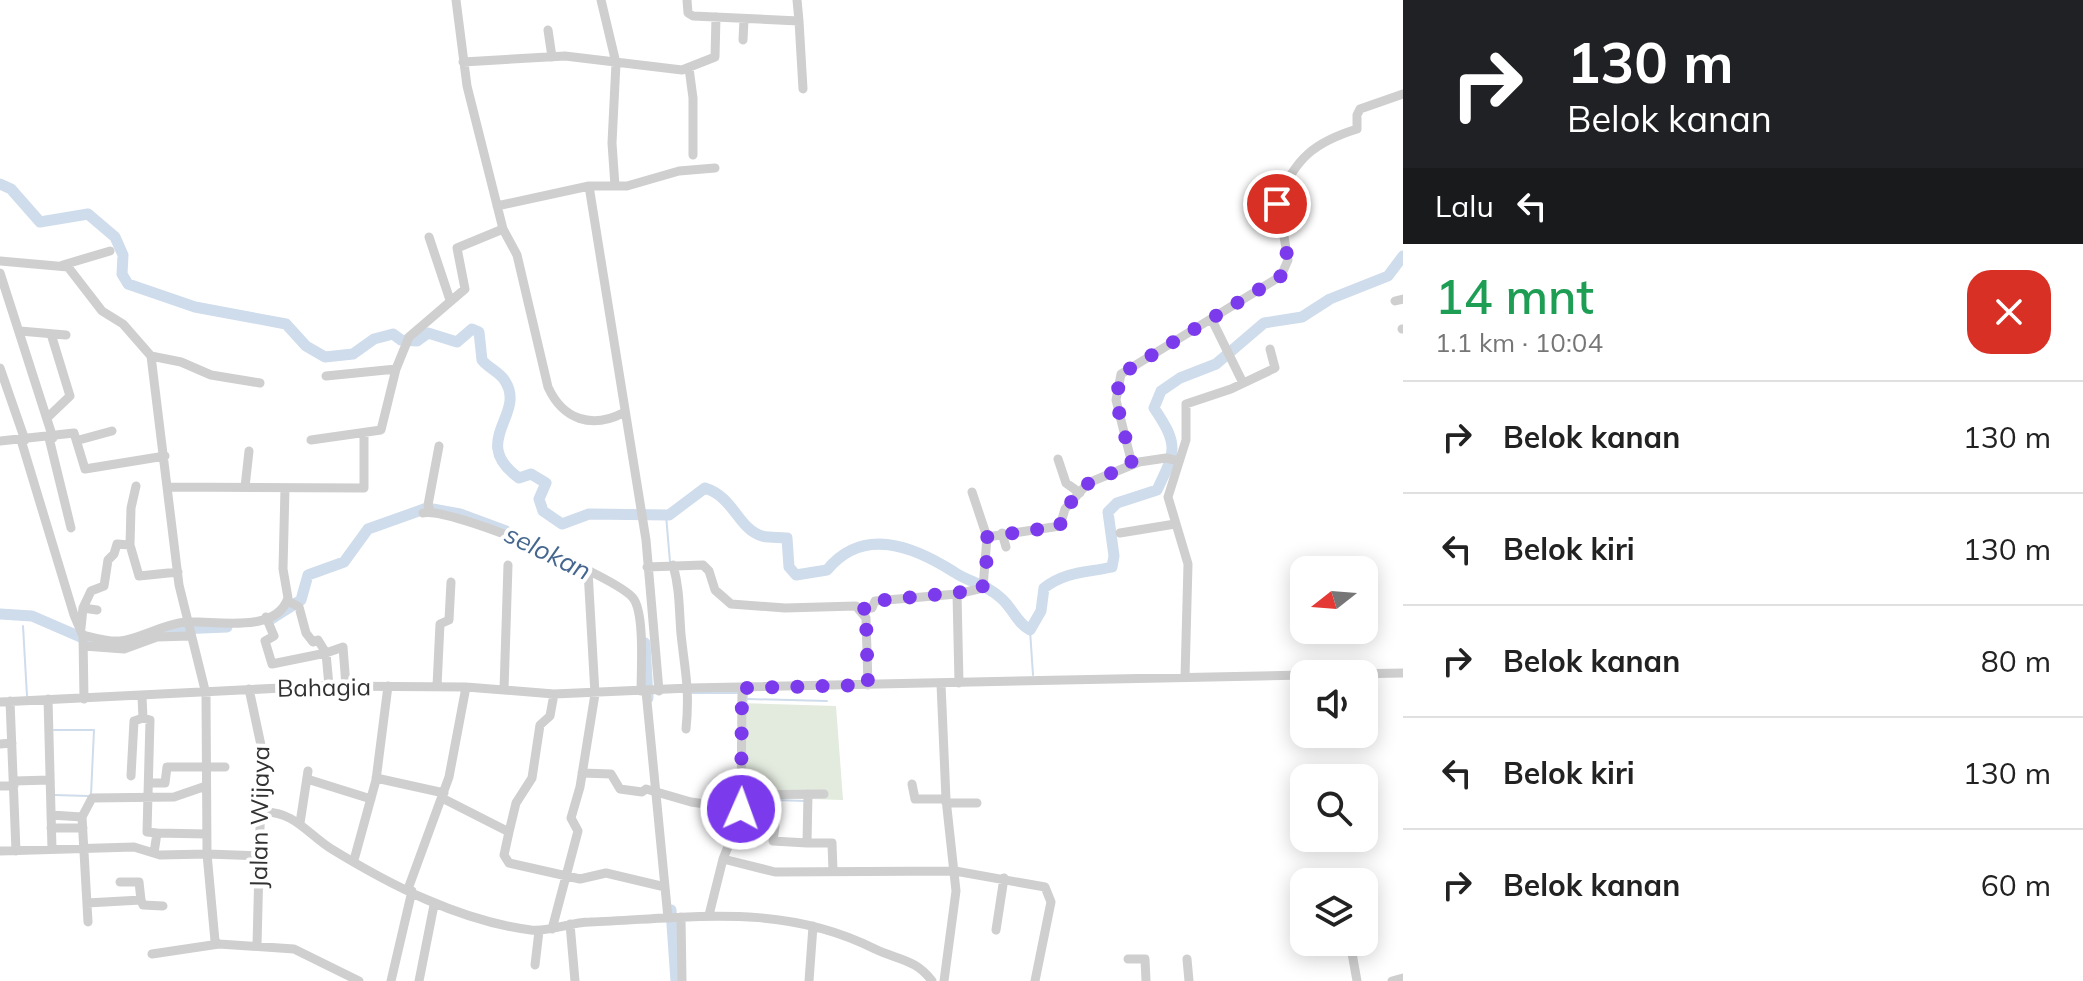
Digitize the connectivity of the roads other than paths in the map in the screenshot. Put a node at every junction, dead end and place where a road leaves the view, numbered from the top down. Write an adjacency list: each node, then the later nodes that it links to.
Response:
1 (456, 0): 11 (street)
2 (601, 0): 12 (street)
3 (687, 0): 5 (street)
4 (797, 0): 7 (street)
5 (716, 17): 6 (street); 13 (street)
6 (744, 19): 7 (street); 9 (street)
7 (799, 21): 14 (street)
8 (548, 30): 10 (street)
9 (743, 40)
10 (552, 57): 11 (street); 12 (street)
11 (463, 62): 20 (street)
12 (616, 63): 13 (street); 19 (street)
13 (689, 68): 16 (street)
14 (803, 89)
15 (1403, 94): 28 (street)
16 (693, 155)
17 (715, 168): 19 (street)
18 (589, 186): 19 (street); 20 (street); 39 (street)
19 (615, 186)
20 (497, 206): 21 (street)
21 (503, 229): 27 (street); 39 (street)
22 (429, 237): 27 (street)
23 (110, 251): 25 (street)
24 (0, 261): 25 (street)
25 (63, 265): 33 (street)
26 (0, 273): 29 (street)
27 (450, 300): 35 (street)
28 (1212, 320): 38 (street); 53 (street)
29 (20, 331): 30 (street); 40 (street)
30 (51, 334): 31 (street); 40 (street)
31 (66, 335)
32 (1270, 349): 38 (street)
33 (151, 356): 37 (street); 50 (street)
34 (0, 368): 44 (street)
35 (396, 369): 36 (street); 42 (street)
36 (326, 376)
37 (260, 383)
38 (1243, 383): 52 (street)
39 (623, 413): 69 (street)
40 (47, 418): 43 (street)
41 (112, 431): 45 (street)
42 (364, 435): 46 (street); 57 (street)
43 (51, 438): 44 (street); 45 (street); 61 (street)
44 (23, 440): 47 (street); 80 (street)
45 (79, 440): 50 (street)
46 (311, 440)
47 (0, 441)
48 (439, 446): 70 (street)
49 (249, 451): 56 (street)
50 (165, 456): 55 (street)
51 (1058, 459): 59 (street)
52 (1173, 460): 53 (street); 60 (street)
53 (1132, 464): 59 (street)
54 (136, 486): 65 (street)
55 (167, 487): 56 (street); 71 (street)
56 (245, 487): 57 (street)
57 (285, 488): 74 (street)
58 (972, 492): 64 (street)
59 (1080, 493): 62 (street)
60 (1175, 524): 63 (street); 85 (street)
61 (71, 528)
62 (1002, 533): 64 (street); 66 (street)
63 (1120, 533)
64 (987, 537): 73 (street)
65 (130, 545): 71 (street); 75 (street)
66 (1006, 547)
67 (508, 565): 95 (street)
68 (671, 566): 69 (street); 76 (street); 96 (street)
69 (647, 567): 97 (street)
70 (588, 571): 97 (street); 101 (street)
71 (178, 572): 79 (street)
72 (451, 582): 92 (street)
73 (957, 594): 76 (street); 86 (street)
74 (288, 602): 78 (street); 81 (street)
75 (83, 608): 77 (street); 80 (street)
76 (861, 609): 88 (street)
77 (97, 610)
78 (267, 619): 79 (street); 81 (street)
79 (188, 629): 80 (street); 99 (street)
80 (82, 635): 104 (street)
81 (326, 653): 89 (street); 90 (street)
82 (1378, 673): 83 (street)
83 (1403, 673)
84 (1290, 675): 85 (street, Bahagia)
85 (1185, 677): 86 (street, Bahagia)
86 (959, 683): 87 (street, Bahagia)
87 (941, 684): 88 (street, Bahagia); 128 (street)
88 (868, 685): 98 (street, Bahagia)
89 (329, 686): 90 (street, Bahagia); 94 (street, Bahagia)
90 (346, 686): 91 (street, Bahagia)
91 (388, 686): 92 (street, Bahagia); 114 (street)
92 (437, 686): 93 (street, Bahagia)
93 (466, 687): 95 (street, Bahagia); 125 (street)
94 (249, 689): 99 (street, Bahagia); 131 (street, Jalan Wijaya)
95 (504, 690): 100 (street, Bahagia)
96 (688, 690): 97 (street, Bahagia); 98 (street, Bahagia); 107 (street)
97 (649, 691): 101 (street, Bahagia); 121 (street)
98 (742, 692): 123 (street)
99 (206, 694): 102 (street, Bahagia); 110 (street)
100 (554, 694): 101 (street, Bahagia); 137 (street)
101 (595, 694): 112 (street)
102 (142, 697): 104 (street, Bahagia); 106 (street)
103 (48, 699): 104 (street, Bahagia); 105 (street, Bahagia); 115 (street)
104 (84, 699)
105 (5, 702): 108 (street)
106 (143, 718): 113 (street); 117 (street)
107 (686, 729)
108 (12, 743): 109 (street); 116 (street)
109 (0, 744)
110 (207, 767): 111 (street); 117 (street); 120 (street)
111 (225, 767)
112 (582, 773): 121 (street); 152 (street)
113 (131, 776)
114 (376, 778): 125 (street); 126 (street)
115 (50, 780): 116 (street); 133 (street)
116 (14, 783): 119 (street); 144 (street)
117 (149, 783): 124 (street)
118 (912, 784): 128 (street)
119 (0, 786)
120 (206, 786): 124 (street); 139 (street)
121 (658, 792): 130 (street); 155 (street)
122 (824, 794): 127 (street)
123 (744, 795): 127 (street); 130 (street)
124 (148, 796): 134 (street); 138 (street)
125 (443, 796): 137 (street); 156 (street)
126 (371, 799): 135 (street); 149 (street)
127 (808, 799): 140 (street)
128 (946, 801): 129 (street); 151 (street)
129 (977, 803)
130 (741, 809): 148 (street)
131 (263, 812): 135 (street); 147 (street, Jalan Wijaya)
132 (763, 813): 140 (street)
133 (53, 815): 134 (street); 136 (street)
134 (82, 822): 136 (street); 141 (street)
135 (300, 823): 149 (street)
136 (54, 828): 142 (street)
137 (509, 832): 152 (street)
138 (157, 833): 139 (street); 145 (street)
139 (207, 834): 146 (street)
140 (807, 843): 150 (street)
141 (84, 847): 142 (street); 145 (street); 158 (street)
142 (52, 849): 144 (street)
143 (0, 851): 144 (street)
144 (16, 851)
145 (154, 853): 146 (street)
146 (207, 854): 147 (street); 169 (street)
147 (261, 856): 170 (street, Jalan Wijaya)
148 (723, 859): 150 (street); 161 (street)
149 (354, 860): 156 (street)
150 (833, 871): 151 (street)
151 (955, 871): 153 (street); 184 (street)
152 (564, 876): 155 (street); 166 (street)
153 (1004, 878): 167 (street); 185 (street)
154 (120, 882): 157 (street)
155 (665, 887): 162 (street)
156 (411, 892): 168 (street); 178 (street)
157 (141, 900): 158 (street); 160 (street)
158 (87, 903): 163 (street)
159 (434, 905): 179 (street)
160 (163, 906)
161 (709, 915): 162 (street); 165 (street)
162 (673, 918): 164 (street); 181 (street)
163 (88, 922)
164 (570, 924): 166 (street); 180 (street)
165 (813, 926): 182 (street); 183 (street)
166 (552, 929): 168 (street)
167 (996, 930)
168 (539, 931): 175 (street)
169 (219, 944): 170 (street); 171 (street)
170 (257, 945): 177 (street)
171 (152, 954)
172 (1353, 956): 188 (street)
173 (1128, 959): 186 (street)
174 (1187, 959): 187 (street)
175 (535, 965)
176 (1403, 978): 189 (street)
177 (359, 981)
178 (391, 981)
179 (419, 981)
180 (575, 981)
181 (682, 981)
182 (809, 981)
183 (932, 981)
184 (944, 981)
185 (1035, 981)
186 (1146, 981)
187 (1189, 981)
188 (1357, 981)
189 (1392, 981)

